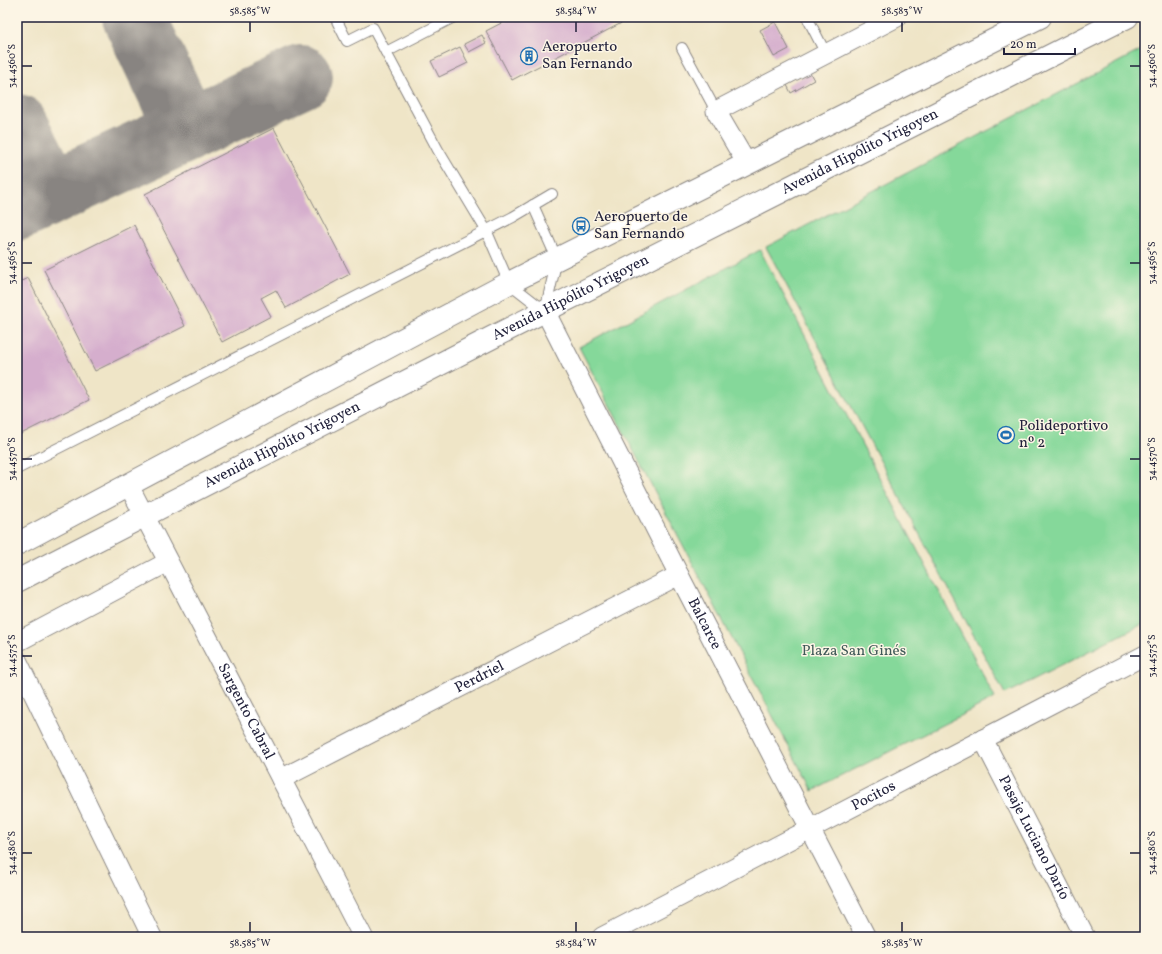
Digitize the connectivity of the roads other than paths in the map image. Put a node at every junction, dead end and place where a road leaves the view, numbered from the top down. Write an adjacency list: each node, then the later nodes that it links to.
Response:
1 (454, 17): 8 (lane)
2 (807, 17): 9 (lane)
3 (897, 17): 9 (street)
4 (1040, 17): 11 (main road)
5 (1127, 17): 17 (main road, Avenida Hipólito Yrigoyen)
6 (337, 21): 8 (lane)
7 (682, 48): 10 (lane)
8 (386, 52): 14 (lane)
9 (826, 54): 10 (street)
10 (716, 111): 11 (street)
11 (747, 164): 15 (main road)
12 (552, 194): 13 (lane)
13 (533, 205): 14 (lane); 15 (lane)
14 (486, 230): 16 (lane); 18 (lane)
15 (557, 259): 16 (main road); 17 (lane)
16 (509, 283): 17 (lane); 19 (main road)
17 (545, 311): 20 (main road, Avenida Hipólito Yrigoyen); 23 (street, Balcarce)
18 (17, 469)
19 (128, 486): 20 (street, Sargento Cabral); 21 (main road)
20 (144, 515): 22 (street, Sargento Cabral); 24 (main road, Avenida Hipólito Yrigoyen)
21 (17, 544)
22 (168, 562): 25 (street); 29 (street, Sargento Cabral)
23 (679, 575): 29 (street, Perdriel); 30 (street, Balcarce)
24 (17, 581)
25 (17, 642)
26 (1145, 655): 28 (street, Pocitos)
27 (17, 660): 31 (street)
28 (983, 739): 30 (street, Pocitos); 35 (street, Pasaje Luciano Darío)
29 (281, 779): 32 (street, Sargento Cabral)
30 (810, 829): 33 (street, Pocitos); 34 (street, Balcarce)
31 (152, 937)
32 (363, 937)
33 (602, 937)
34 (866, 937)
35 (1085, 937)

